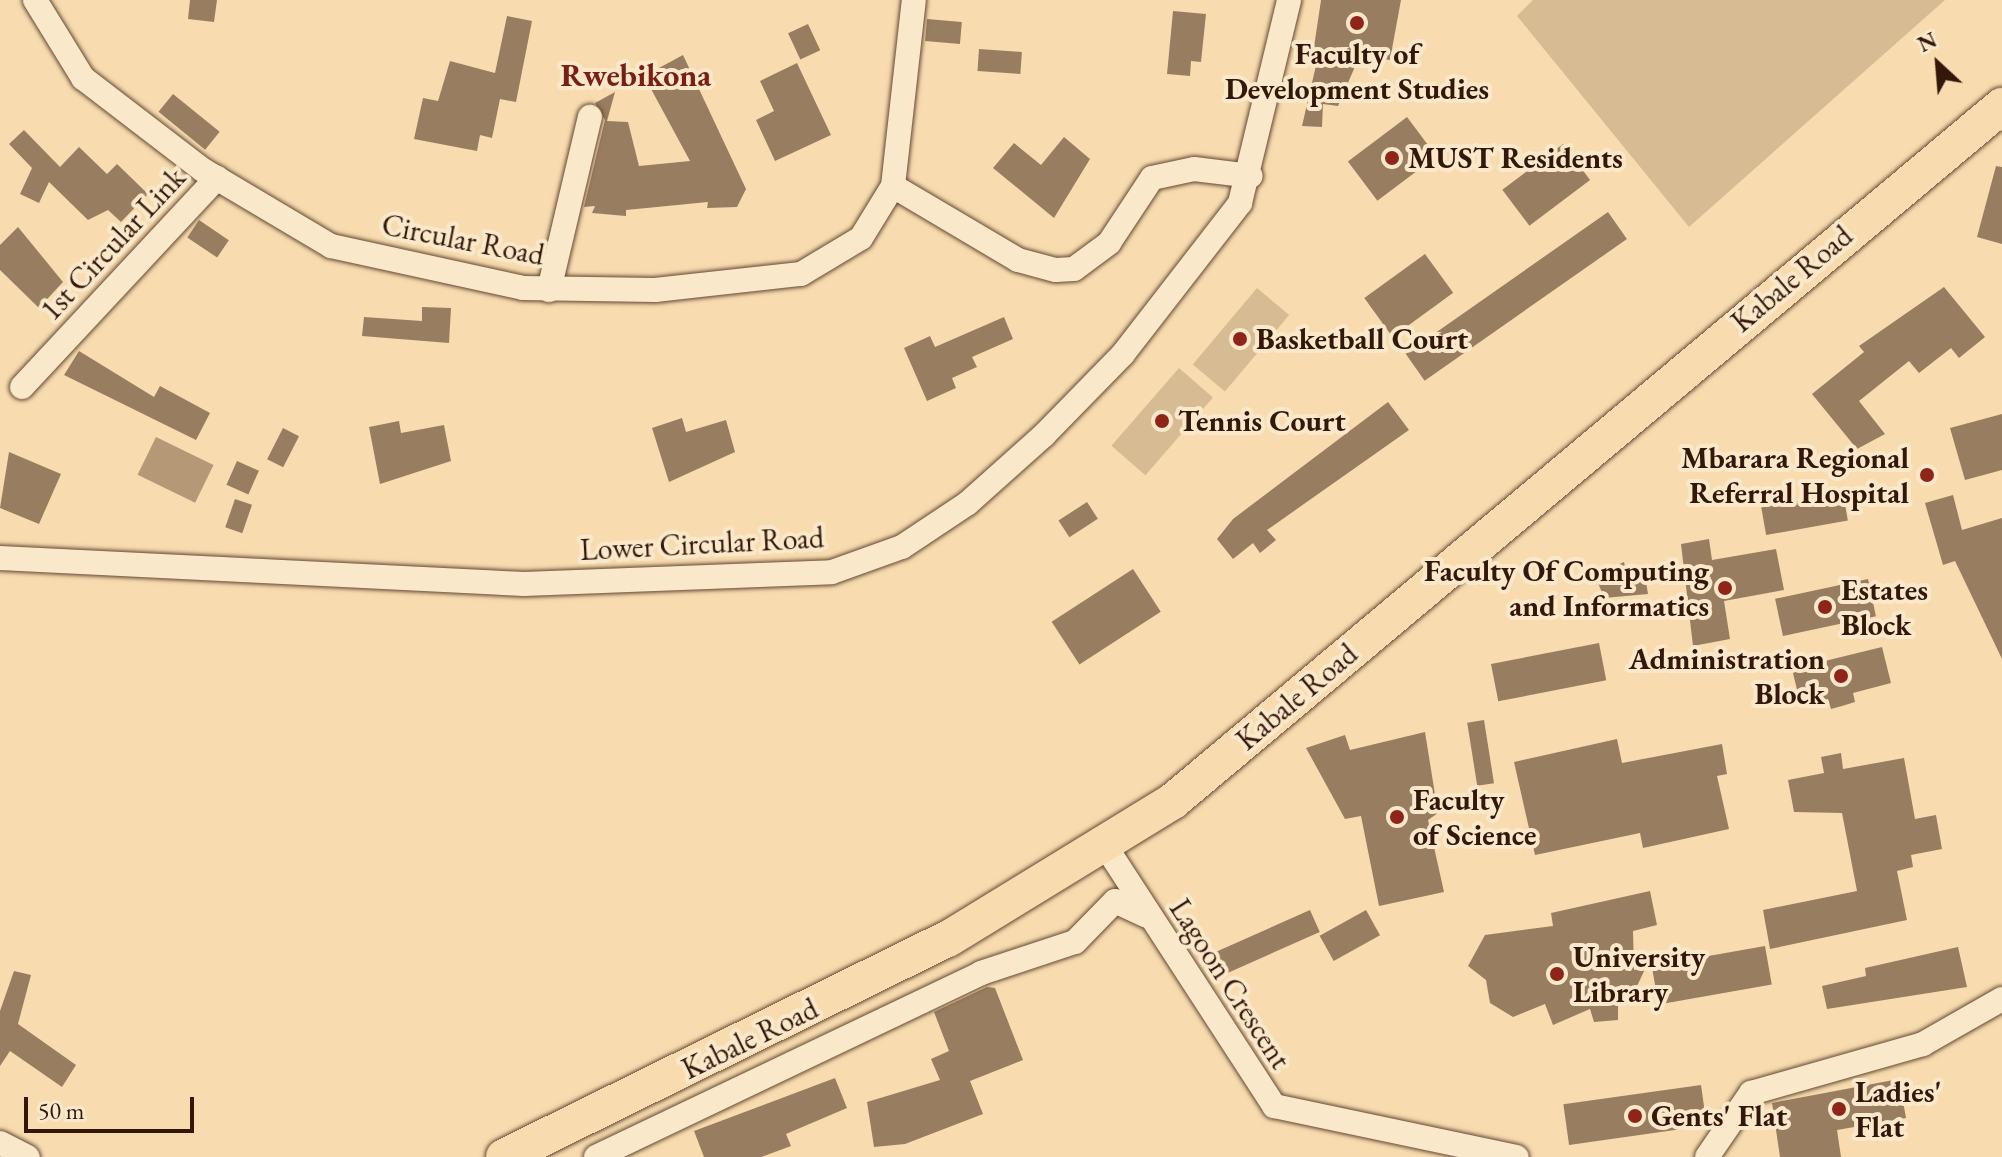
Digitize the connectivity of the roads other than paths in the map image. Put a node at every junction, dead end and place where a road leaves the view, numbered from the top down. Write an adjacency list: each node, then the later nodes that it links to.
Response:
1 (35, 0): 7 (street, Circular Road)
2 (914, 0): 8 (street, Circular Road)
3 (1289, 0): 6 (street, Lower Circular Road)
4 (2002, 106): 12 (main road, Kabale Road)
5 (590, 117): 9 (street)
6 (1251, 176): 8 (street); 11 (street, Lower Circular Road)
7 (217, 178): 9 (street, Circular Road); 10 (street, 1st Circular Link)
8 (893, 186): 9 (street, Circular Road)
9 (549, 290)
10 (22, 387)
11 (0, 558)
12 (1106, 847): 13 (street, Lagoon Crescent); 16 (main road, Kabale Road)
13 (1147, 916): 19 (street); 20 (street, Lagoon Crescent)
14 (2002, 999): 21 (street)
15 (0, 1143): 17 (street)
16 (551, 1147): 18 (main road, Kabale Road)
17 (28, 1157)
18 (504, 1157)
19 (596, 1157)
20 (1517, 1157)
21 (1707, 1157)

